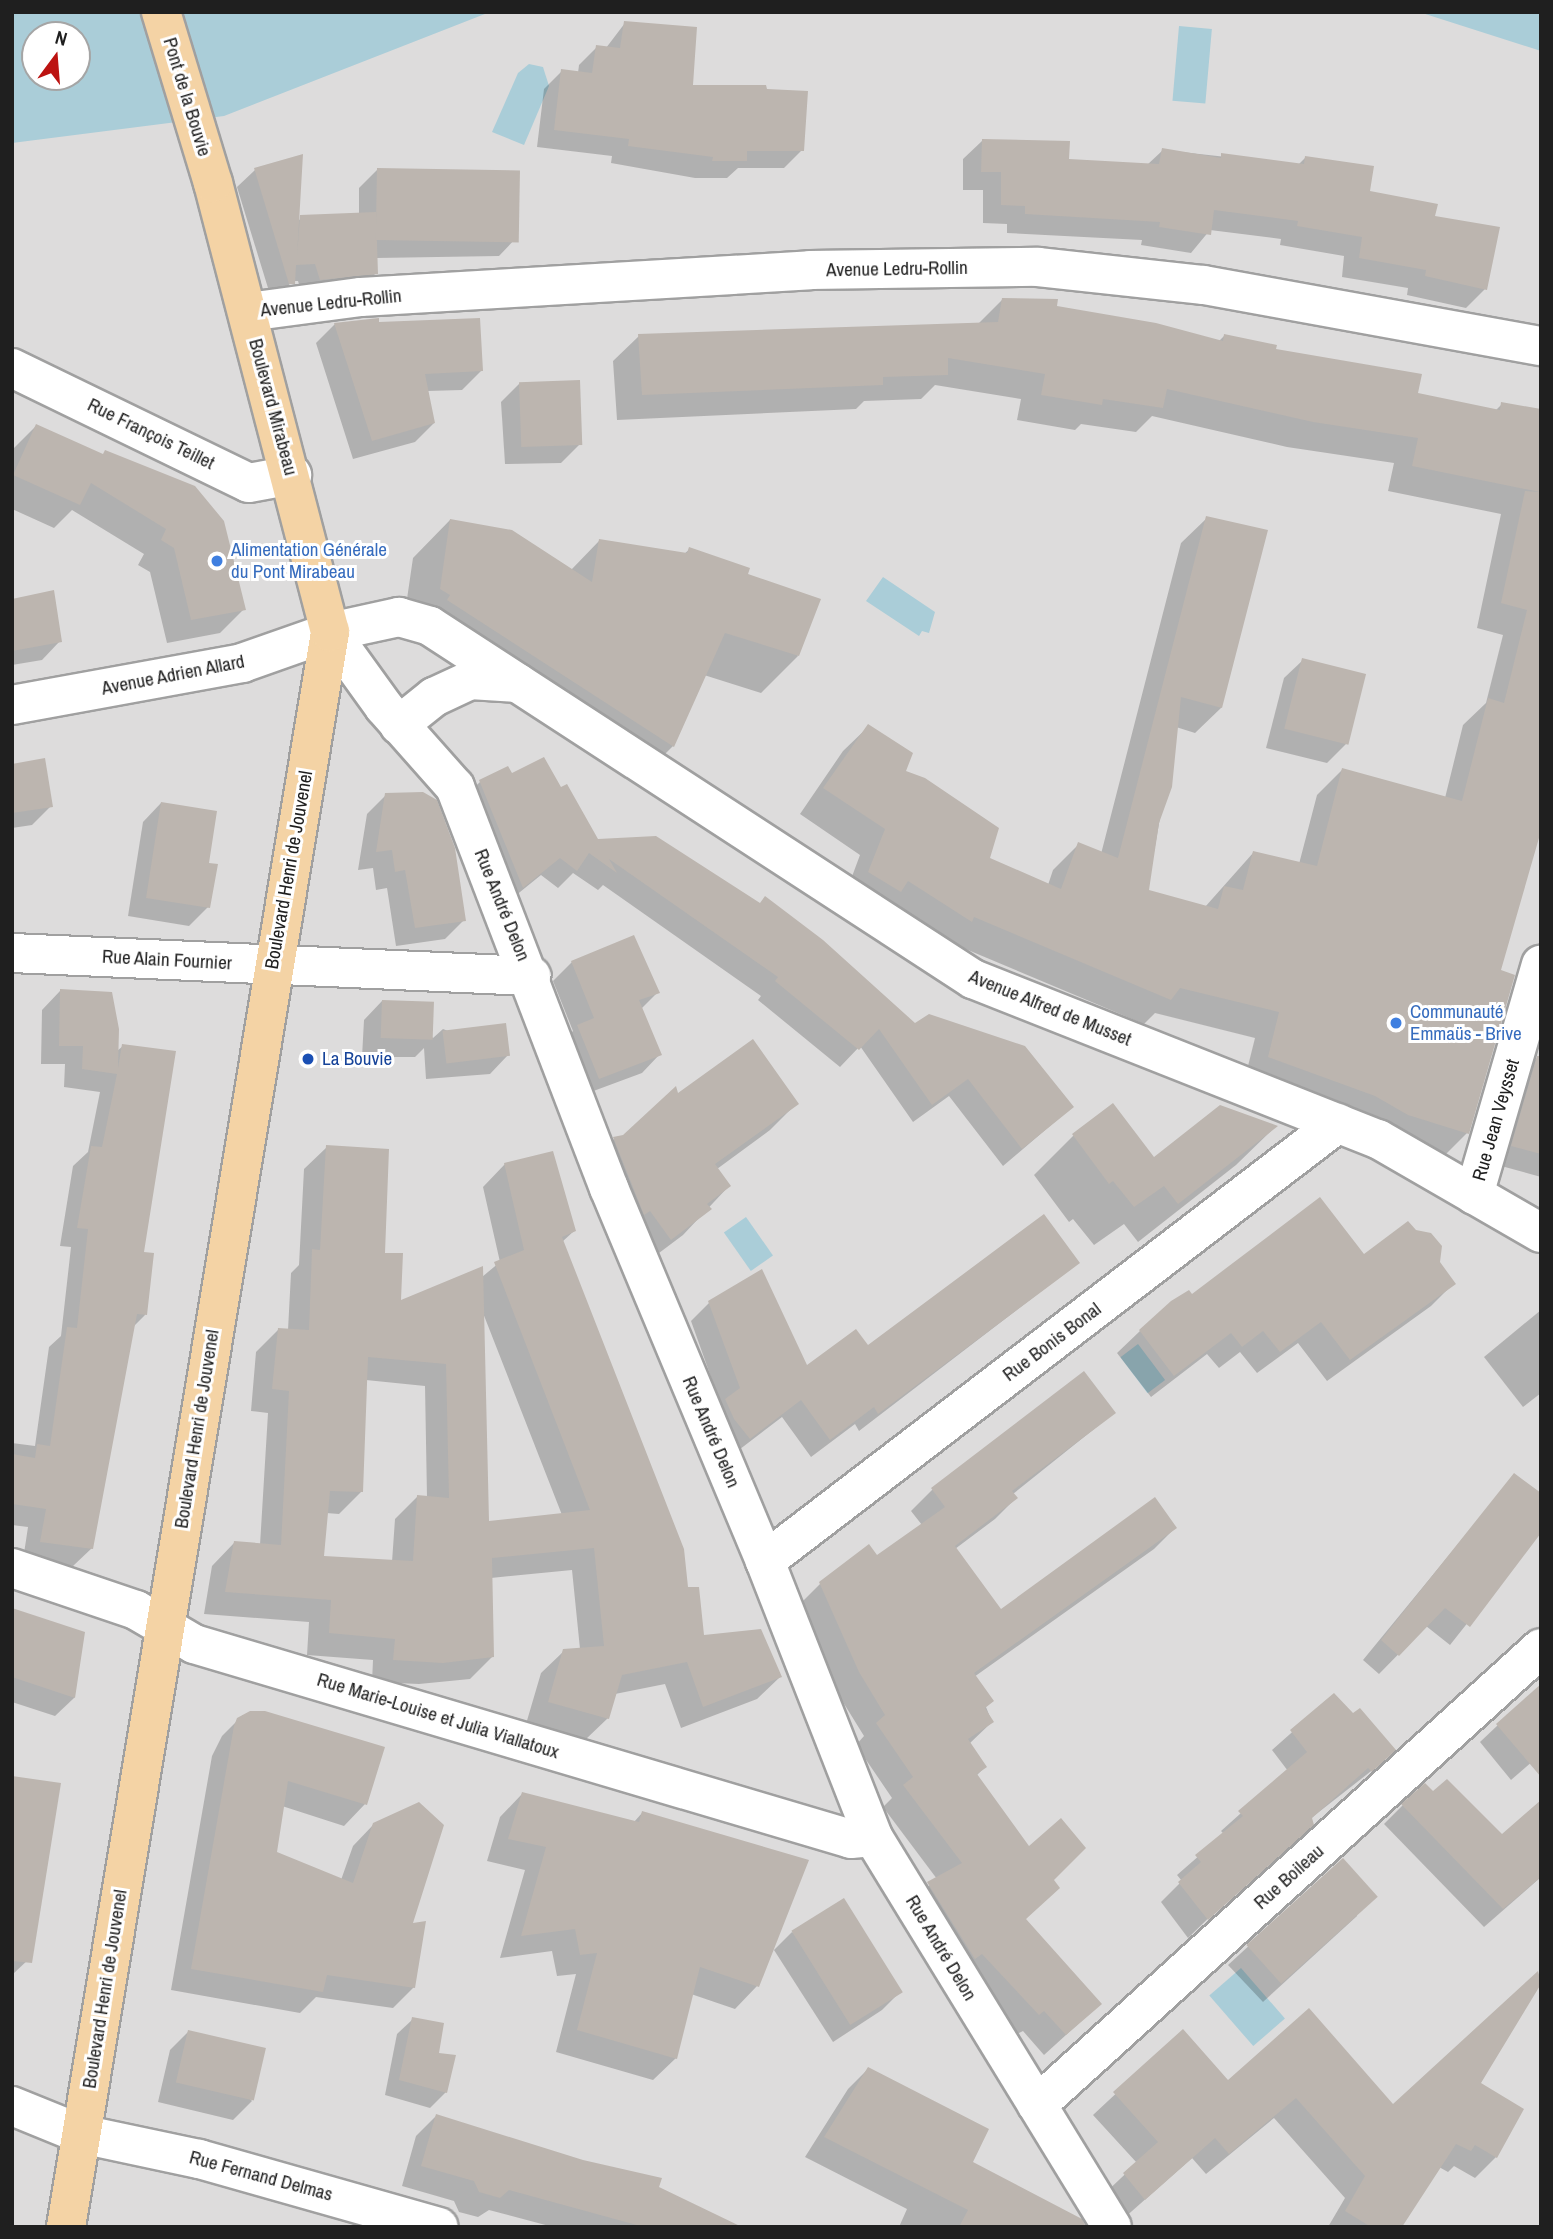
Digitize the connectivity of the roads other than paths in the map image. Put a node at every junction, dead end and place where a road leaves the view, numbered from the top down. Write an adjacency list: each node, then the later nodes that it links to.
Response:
1 (161, 12): 2 (main road, Pont de la Bouvie)
2 (213, 183): 3 (main road, Boulevard Mirabeau)
3 (248, 312): 4 (street, Avenue Ledru-Rollin); 6 (main road, Boulevard Mirabeau)
4 (1541, 346)
5 (12, 368): 6 (street, Rue François Teillet)
6 (292, 475): 7 (main road, Boulevard Mirabeau)
7 (330, 632): 8 (street, Avenue Alfred de Musset); 9 (street, Avenue Adrien Allard); 10 (street, Rue André Delon); 12 (main road, Boulevard Henri de Jouvenel)
8 (518, 683): 10 (street, Avenue Alfred de Musset); 15 (street, Avenue Alfred de Musset)
9 (12, 705)
10 (400, 726): 14 (street, Rue André Delon)
11 (12, 953): 12 (street, Rue Alain Fournier)
12 (272, 965): 14 (street, Rue Alain Fournier); 20 (main road, Boulevard Henri de Jouvenel)
13 (1541, 965): 16 (street, Rue Jean Veysset)
14 (531, 976): 18 (street, Rue André Delon)
15 (1338, 1123): 16 (street, Avenue Alfred de Musset); 18 (street, Rue Bonis Bonal)
16 (1474, 1195): 17 (street, Avenue Alfred de Musset)
17 (1541, 1233)
18 (765, 1561): 22 (street, Rue André Delon)
19 (12, 1567): 20 (street, Rue Marie-Louise et Julia Viallatoux)
20 (164, 1627): 22 (street, Rue Marie-Louise et Julia Viallatoux); 25 (main road, Boulevard Henri de Jouvenel)
21 (1541, 1647): 23 (street, Rue Boileau)
22 (873, 1837): 23 (street, Rue André Delon)
23 (1037, 2105): 28 (street, Rue André Delon)
24 (12, 2106): 25 (street, Rue Fernand Delmas)
25 (81, 2134): 26 (main road, Boulevard Henri de Jouvenel); 27 (street, Rue Fernand Delmas)
26 (66, 2227)
27 (439, 2227)
28 (1112, 2227)

